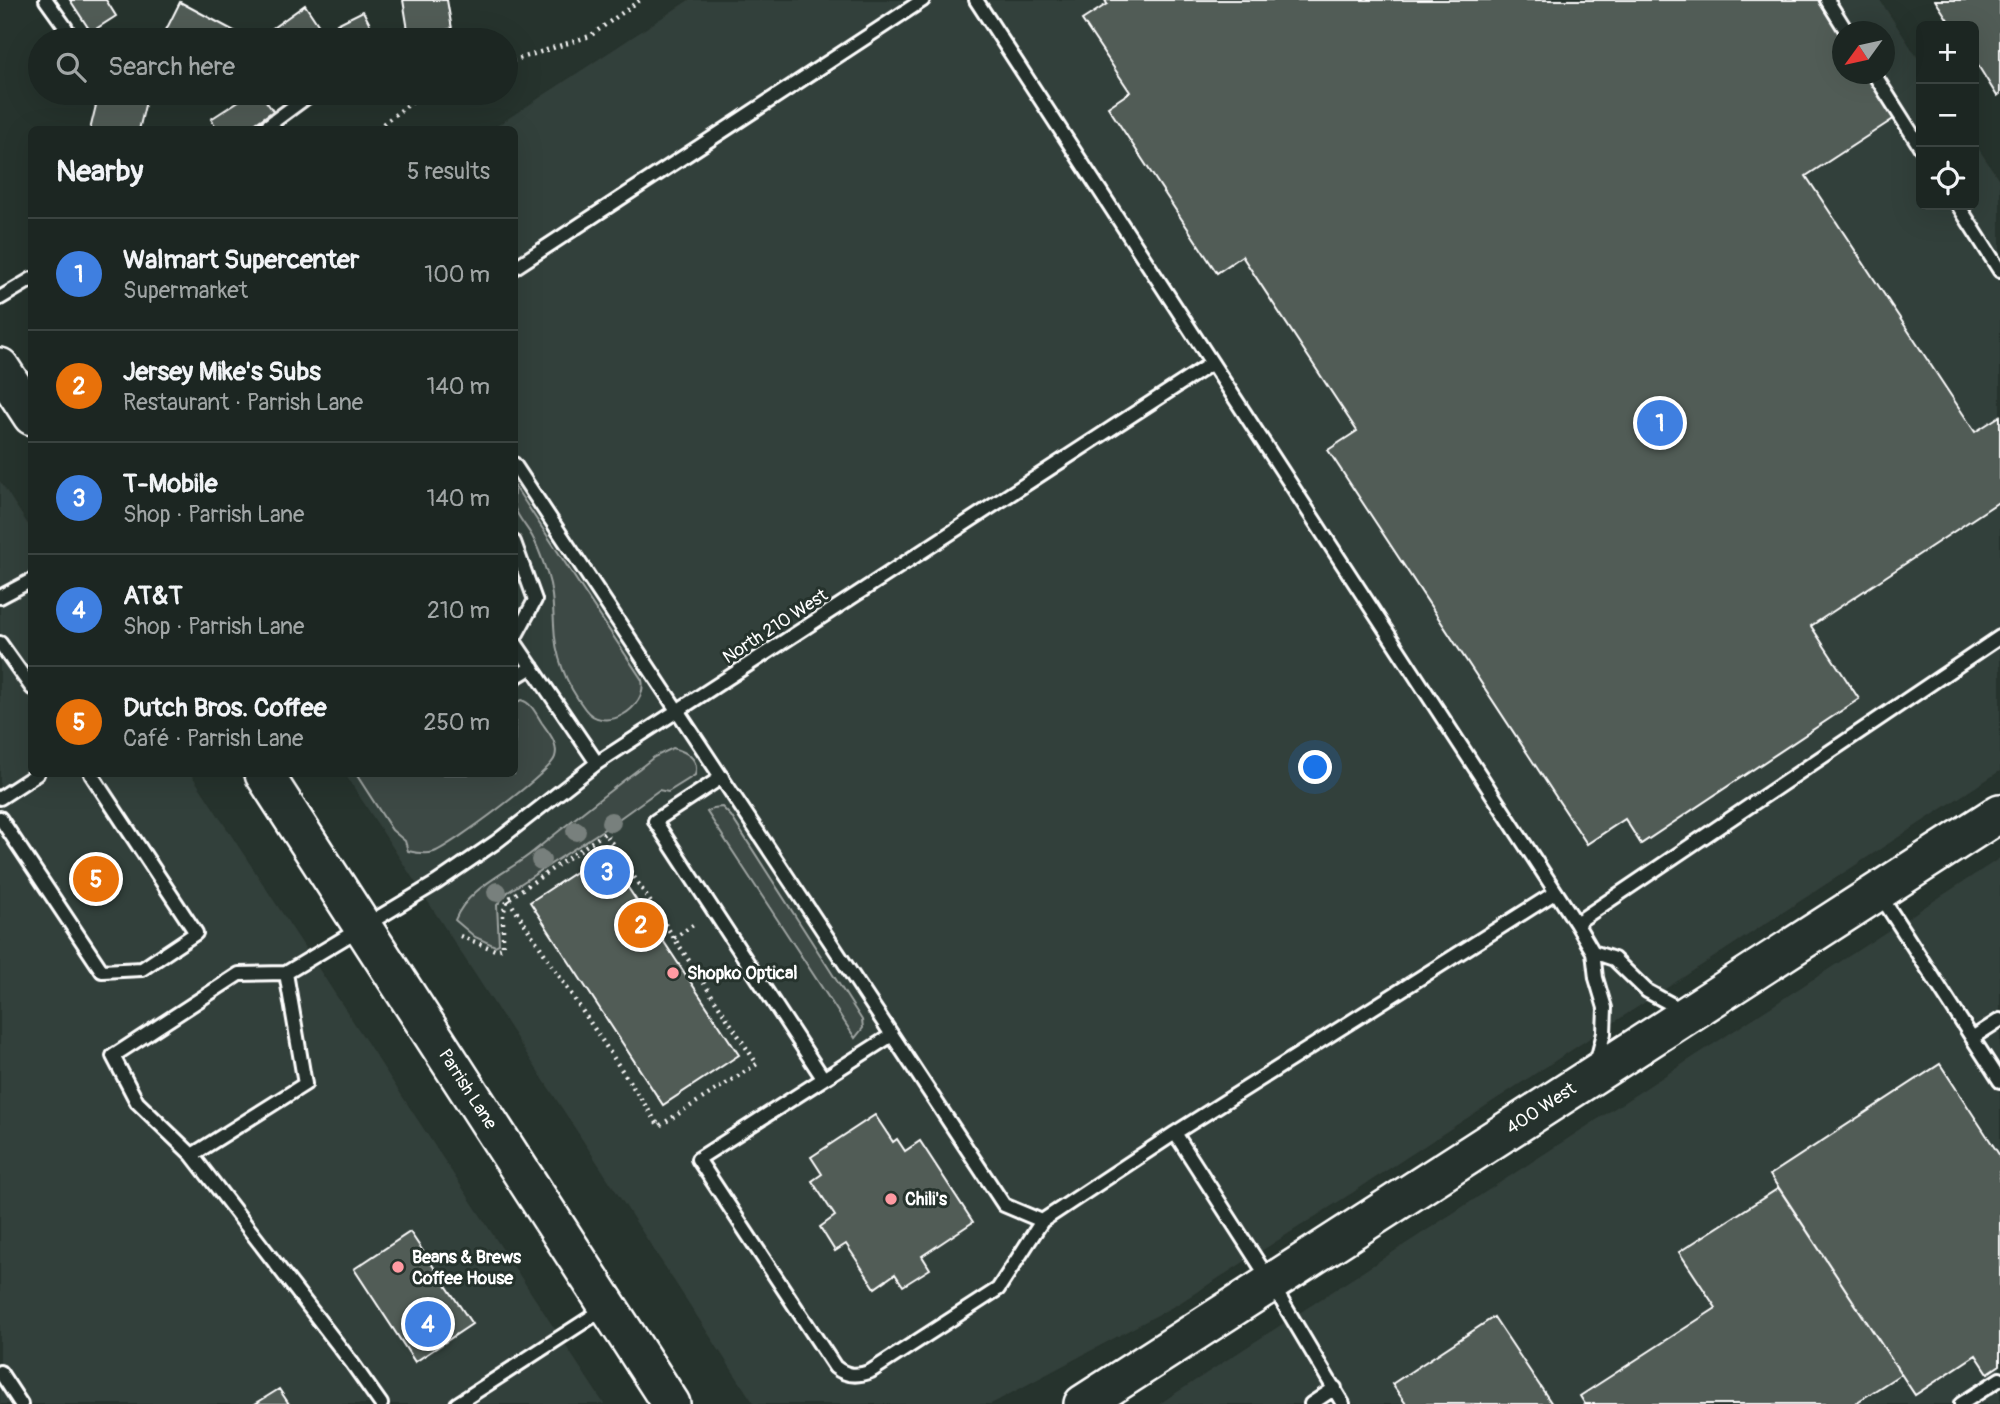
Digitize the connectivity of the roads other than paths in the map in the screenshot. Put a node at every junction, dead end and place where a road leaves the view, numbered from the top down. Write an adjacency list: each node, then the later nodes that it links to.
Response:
1 (46, 0): 6 (lane)
2 (923, 0): 12 (lane)
3 (976, 0): 16 (lane)
4 (1826, 0): 5 (lane)
5 (1840, 21)
6 (66, 28)
7 (1880, 84): 10 (lane)
8 (296, 105): 9 (lane)
9 (267, 126)
10 (1920, 147)
11 (1961, 210): 13 (lane)
12 (518, 265)
13 (2000, 271)
14 (28, 281): 15 (lane)
15 (0, 298)
16 (1212, 363): 30 (lane, North 210 West); 39 (lane)
17 (0, 367): 18 (main road)
18 (28, 410)
19 (518, 470): 30 (lane)
20 (518, 553): 23 (lane)
21 (28, 582): 22 (lane)
22 (0, 597)
23 (518, 632)
24 (2000, 637): 41 (lane)
25 (0, 643): 29 (lane)
26 (518, 646): 27 (lane)
27 (532, 667): 28 (lane); 31 (lane)
28 (518, 676)
29 (28, 682)
30 (678, 710): 31 (lane, North 210 West); 35 (lane)
31 (597, 763): 42 (lane, North 210 West)
32 (32, 777): 36 (lane)
33 (93, 777): 38 (lane)
34 (266, 777): 42 (main road, Parrish Lane)
35 (722, 777): 47 (lane); 50 (lane)
36 (0, 798)
37 (2000, 813): 40 (main road, 400 West)
38 (0, 818)
39 (1556, 891): 41 (lane); 52 (lane)
40 (1878, 892): 45 (main road, 400 West); 48 (lane)
41 (1576, 922): 43 (lane)
42 (363, 926): 44 (lane, North 210 West); 56 (main road, Parrish Lane)
43 (1593, 952): 45 (lane); 49 (lane)
44 (286, 973): 53 (lane); 53 (lane)
45 (1689, 1014): 49 (main road, 400 West)
46 (2000, 1020): 48 (lane)
47 (892, 1035): 50 (lane); 54 (lane)
48 (1972, 1038): 51 (lane)
49 (1592, 1075): 55 (main road, 400 West)
50 (823, 1078): 54 (lane)
51 (2000, 1081)
52 (1175, 1133): 54 (lane); 55 (lane)
53 (192, 1154): 61 (lane)
54 (1042, 1221)
55 (1270, 1281): 59 (lane); 64 (main road, 400 West)
56 (608, 1306): 62 (lane); 63 (main road, Parrish Lane)
57 (0, 1372): 60 (lane)
58 (2000, 1379): 67 (lane)
59 (1335, 1388): 65 (lane); 66 (lane)
60 (21, 1404)
61 (380, 1404)
62 (457, 1404)
63 (671, 1404)
64 (1083, 1404)
65 (1311, 1404)
66 (1343, 1404)
67 (1961, 1404)

